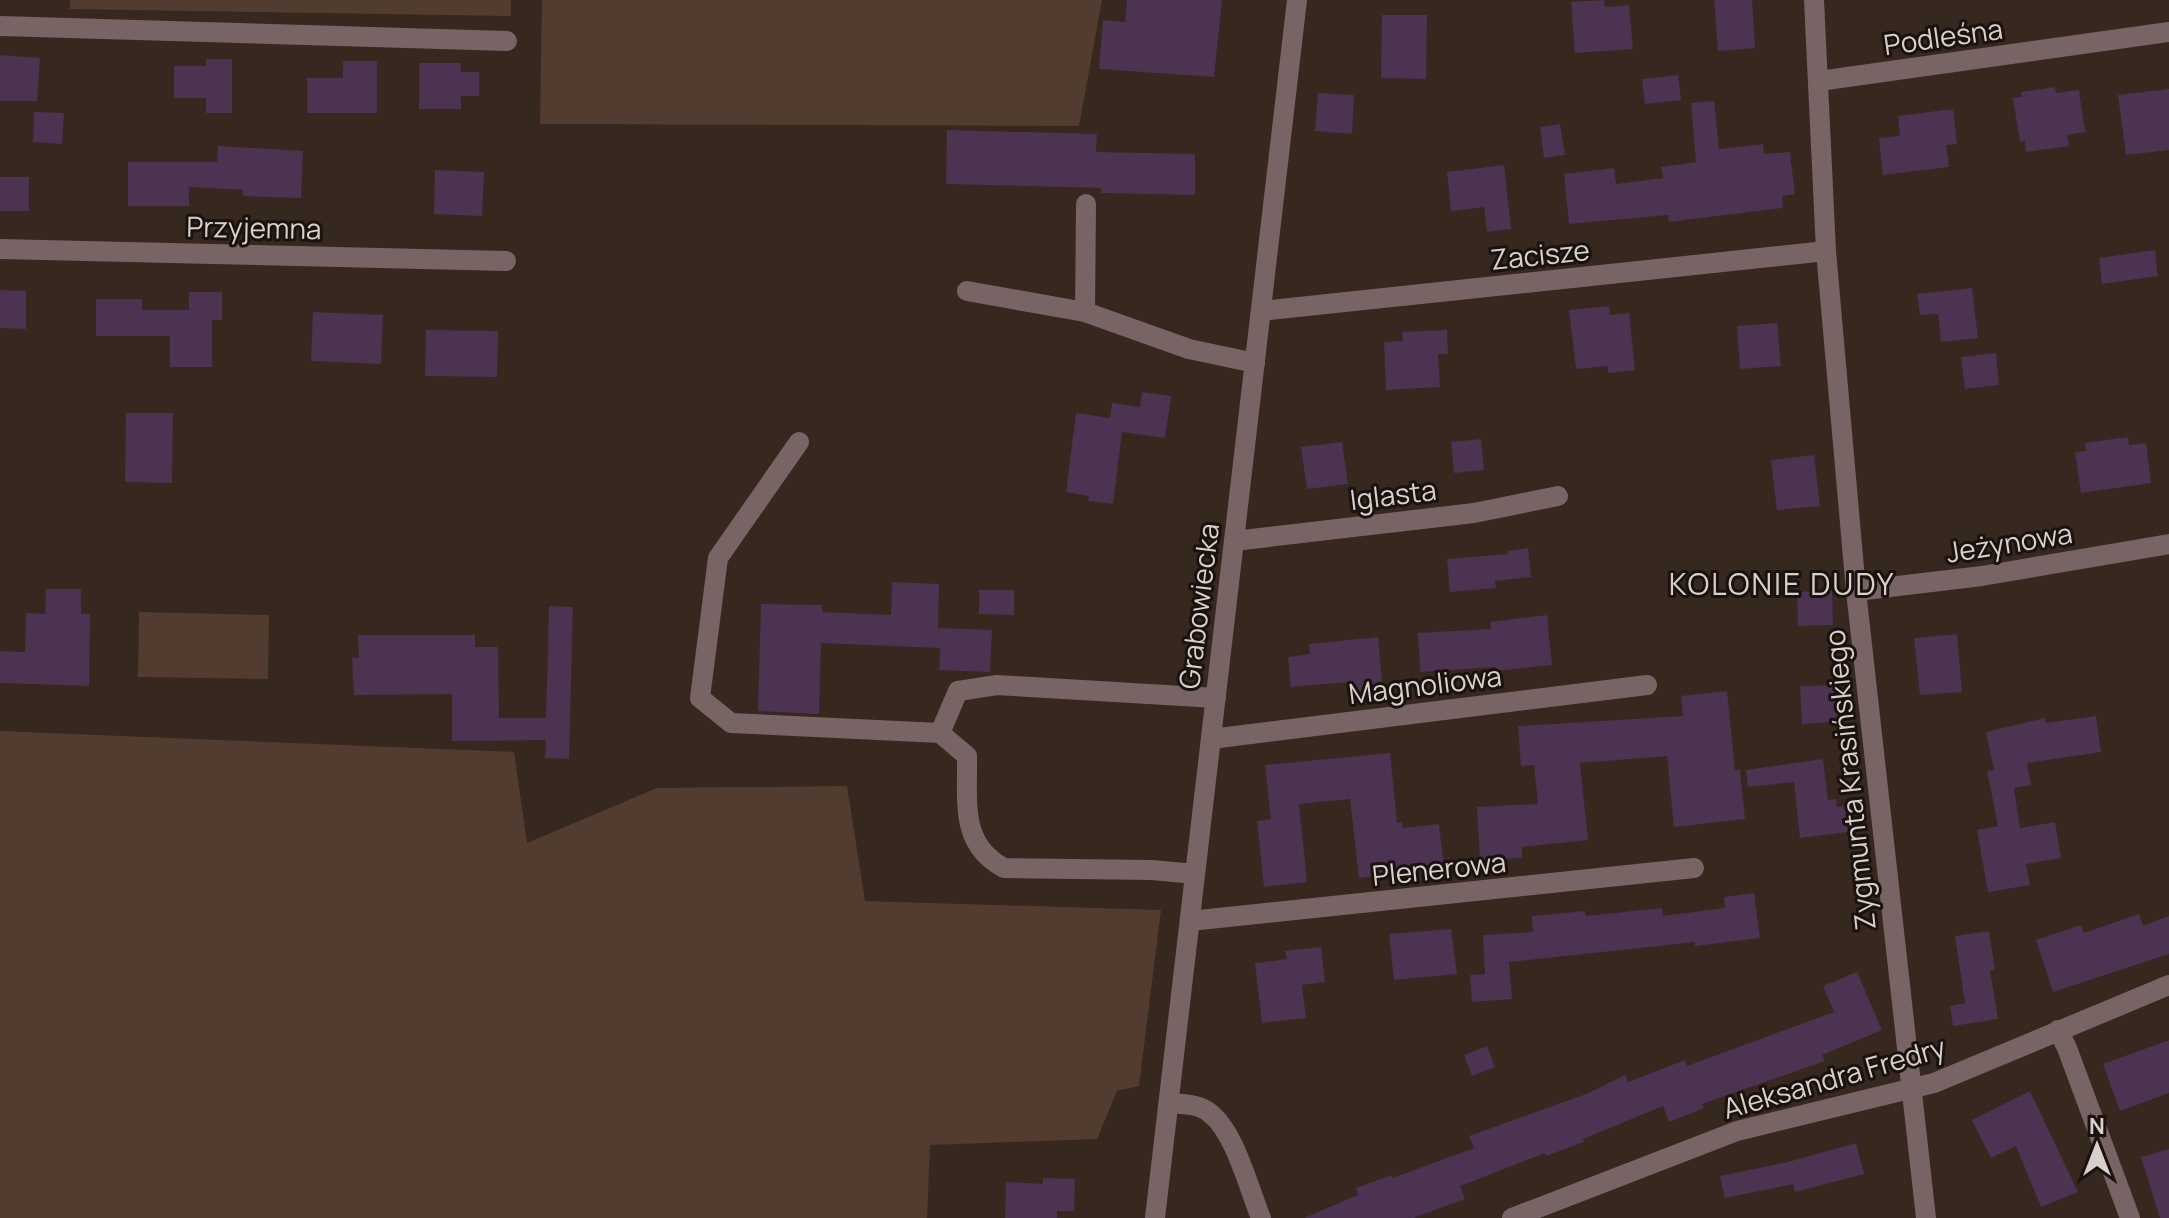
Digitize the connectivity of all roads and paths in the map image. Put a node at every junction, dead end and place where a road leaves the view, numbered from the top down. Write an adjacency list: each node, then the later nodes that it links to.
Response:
1 (1297, 0): 12 (street, Grabowiecka)
2 (1814, 0): 6 (street, Zygmunta Krasińskiego)
3 (0, 26): 5 (street)
4 (2169, 32): 6 (street, Podleśna)
5 (507, 41)
6 (1819, 81): 9 (street, Zygmunta Krasińskiego)
7 (1086, 204): 13 (street)
8 (0, 249): 10 (street, Przyjemna)
9 (1826, 251): 12 (street, Zacisze); 19 (street, Zygmunta Krasińskiego)
10 (506, 261)
11 (967, 291): 13 (street)
12 (1261, 311): 14 (street, Grabowiecka)
13 (1085, 312): 14 (street)
14 (1255, 363): 17 (street, Grabowiecka)
15 (799, 442): 22 (street)
16 (1558, 496): 17 (street, Iglasta)
17 (1234, 541): 21 (street, Grabowiecka)
18 (2169, 544): 19 (street, Jeżynowa)
19 (1856, 591): 29 (street, Zygmunta Krasińskiego)
20 (1647, 685): 23 (street, Magnoliowa)
21 (1216, 698): 22 (street); 23 (street, Grabowiecka)
22 (940, 733): 25 (street)
23 (1211, 739): 25 (street, Grabowiecka)
24 (1694, 868): 26 (street, Plenerowa)
25 (1195, 874): 26 (street, Grabowiecka)
26 (1190, 921): 30 (street, Grabowiecka)
27 (2169, 985): 28 (street, Aleksandra Fredry)
28 (2058, 1030): 29 (street, Aleksandra Fredry); 35 (street)
29 (1912, 1089): 33 (street, Aleksandra Fredry); 34 (street, Zygmunta Krasińskiego)
30 (1169, 1103): 31 (street, Grabowiecka); 32 (street)
31 (1155, 1218)
32 (1261, 1218)
33 (1512, 1218)
34 (1926, 1218)
35 (2130, 1218)

